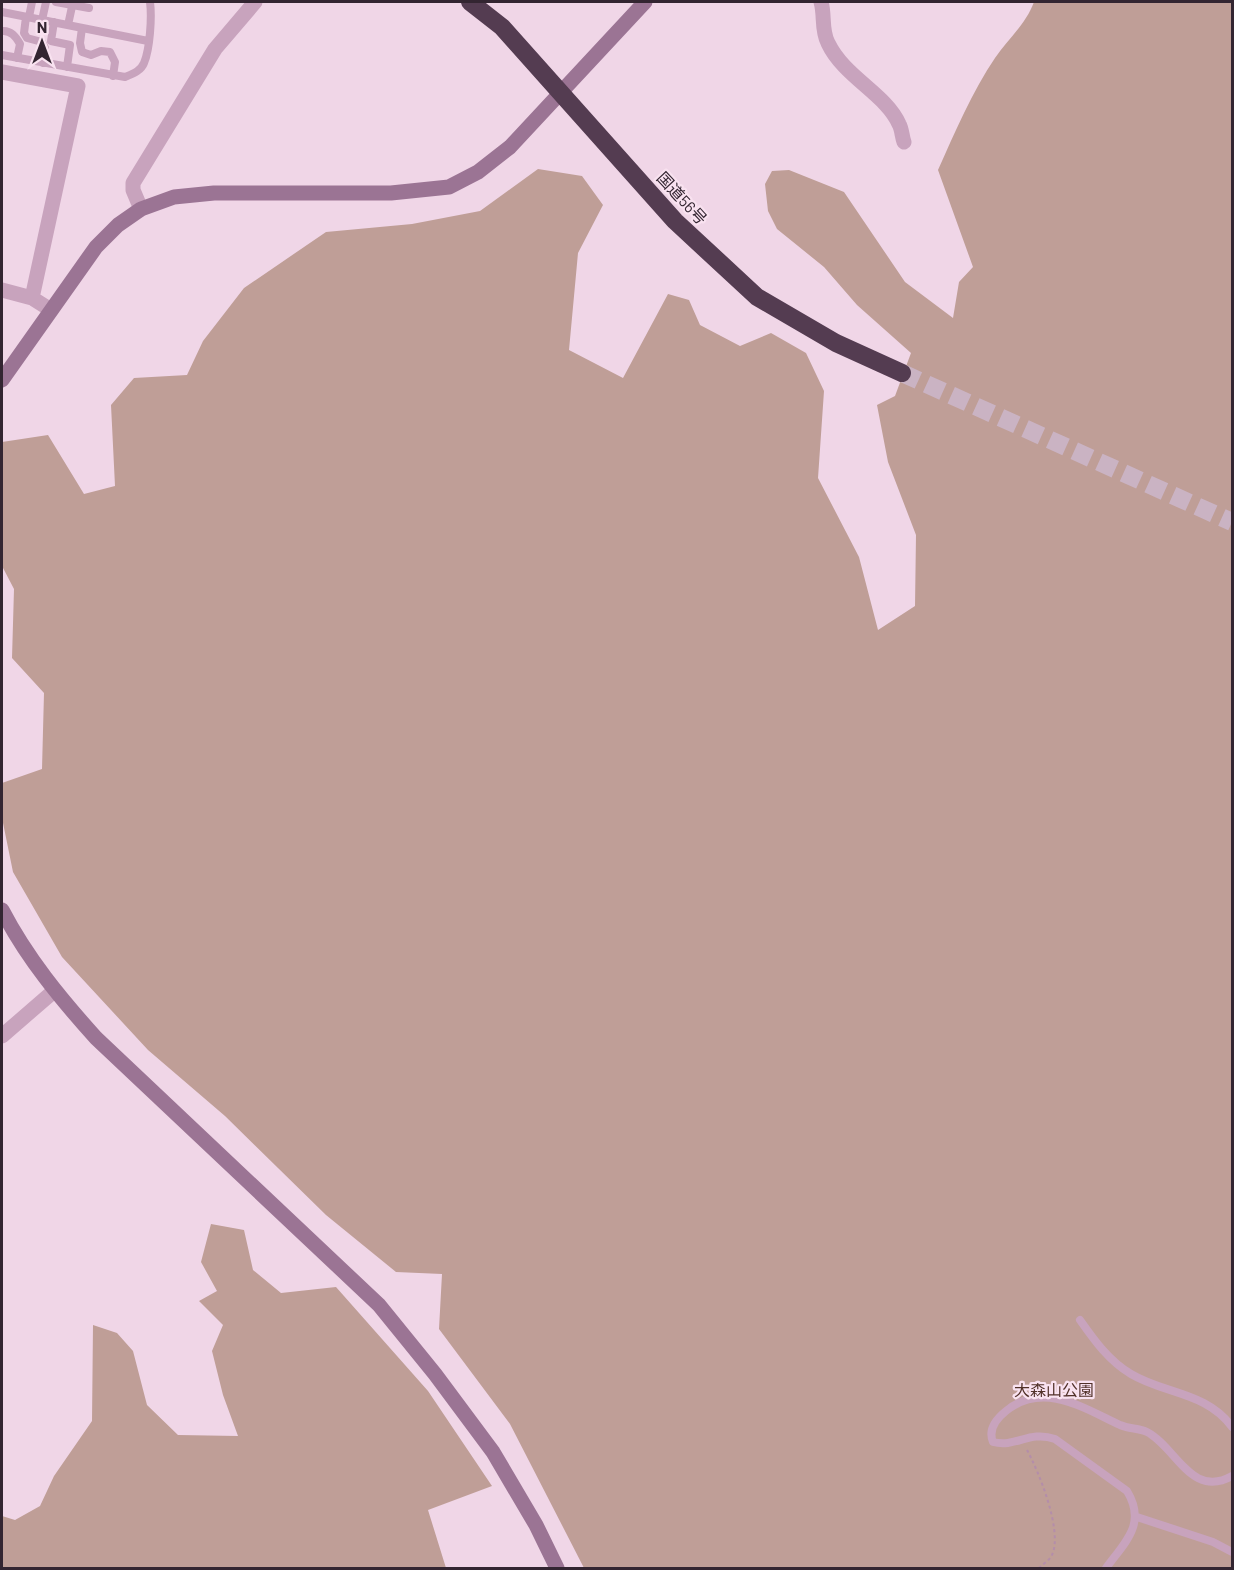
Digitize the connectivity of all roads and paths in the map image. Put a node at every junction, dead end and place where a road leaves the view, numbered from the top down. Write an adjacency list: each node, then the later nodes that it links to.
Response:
1 (32, 2): 12 (lane)
2 (46, 2): 13 (lane)
3 (56, 2): 9 (lane)
4 (150, 2): 18 (lane)
5 (255, 2): 29 (street)
6 (470, 2): 27 (highway, 国道56号)
7 (645, 2): 27 (street)
8 (821, 2): 28 (street)
9 (73, 3): 10 (lane); 15 (lane)
10 (89, 8)
11 (2, 12): 12 (lane)
12 (27, 17): 13 (lane); 21 (lane)
13 (42, 20): 14 (lane)
14 (54, 22): 15 (lane); 22 (lane)
15 (68, 25): 16 (lane)
16 (82, 28): 18 (lane); 25 (lane)
17 (2, 31): 20 (lane)
18 (148, 41): 25 (lane)
19 (2, 55): 20 (lane)
20 (17, 58): 21 (lane)
21 (43, 63): 22 (lane)
22 (67, 67): 23 (lane)
23 (79, 70): 25 (lane); 26 (lane)
24 (2, 72): 26 (street)
25 (113, 76)
26 (78, 86): 31 (street)
27 (560, 91): 29 (street); 33 (highway, 国道56号)
28 (904, 142)
29 (141, 209): 32 (street)
30 (2, 290): 31 (street)
31 (32, 298): 32 (street)
32 (51, 310): 34 (street)
33 (902, 373)
34 (2, 380)
35 (2, 910): 36 (street)
36 (54, 991): 37 (street); 44 (street)
37 (2, 1036)
38 (1080, 1320): 39 (lane)
39 (1233, 1427)
40 (1022, 1439): 41 (lane); 42 (lane); 45 (path)
41 (1233, 1476)
42 (1137, 1517): 43 (lane); 46 (lane)
43 (1233, 1552)
44 (557, 1569)
45 (1039, 1569)
46 (1106, 1569)

